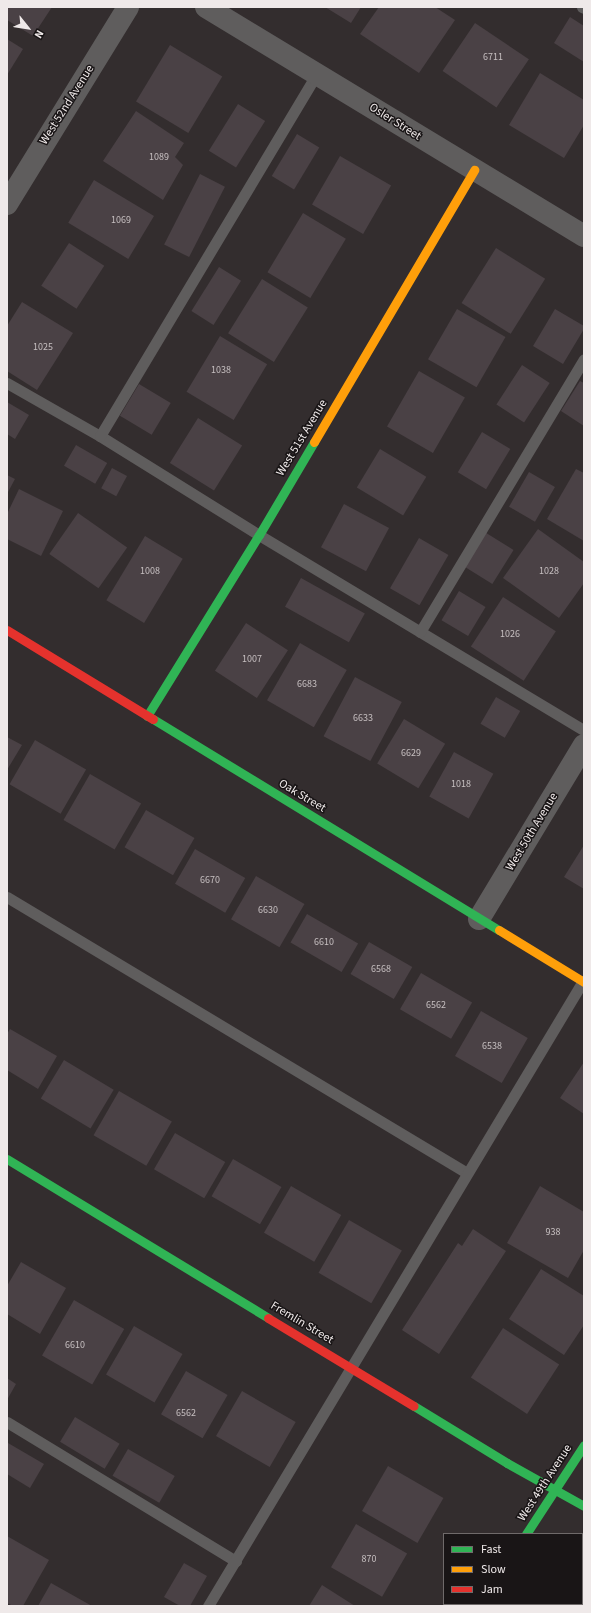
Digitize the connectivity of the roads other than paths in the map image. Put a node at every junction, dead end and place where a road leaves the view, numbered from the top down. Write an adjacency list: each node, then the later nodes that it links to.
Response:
1 (128, 7): 5 (street, West 52nd Avenue)
2 (206, 7): 3 (street, Osler Street)
3 (317, 74): 4 (street, Osler Street); 9 (lane)
4 (474, 170): 6 (street, Osler Street); 10 (street, West 51st Avenue)
5 (7, 204)
6 (584, 236)
7 (584, 359): 12 (lane)
8 (7, 384): 9 (lane)
9 (100, 436): 10 (lane)
10 (259, 535): 12 (lane); 13 (street, West 51st Avenue)
11 (7, 630): 13 (street, Oak Street)
12 (420, 632): 14 (lane)
13 (147, 716): 17 (street, Oak Street)
14 (584, 730)
15 (584, 745): 17 (street, West 50th Avenue)
16 (7, 896): 20 (lane)
17 (479, 919): 18 (street, Oak Street)
18 (583, 982): 20 (lane)
19 (7, 1158): 21 (street, Fremlin Street)
20 (467, 1173): 21 (lane)
21 (353, 1368): 24 (street, Fremlin Street); 27 (lane)
22 (7, 1422): 27 (lane)
23 (584, 1445): 24 (street, West 49th Avenue)
24 (555, 1490): 25 (street, Fremlin Street); 26 (street, West 49th Avenue)
25 (584, 1506)
26 (527, 1533)
27 (236, 1561): 28 (lane)
28 (208, 1606)

